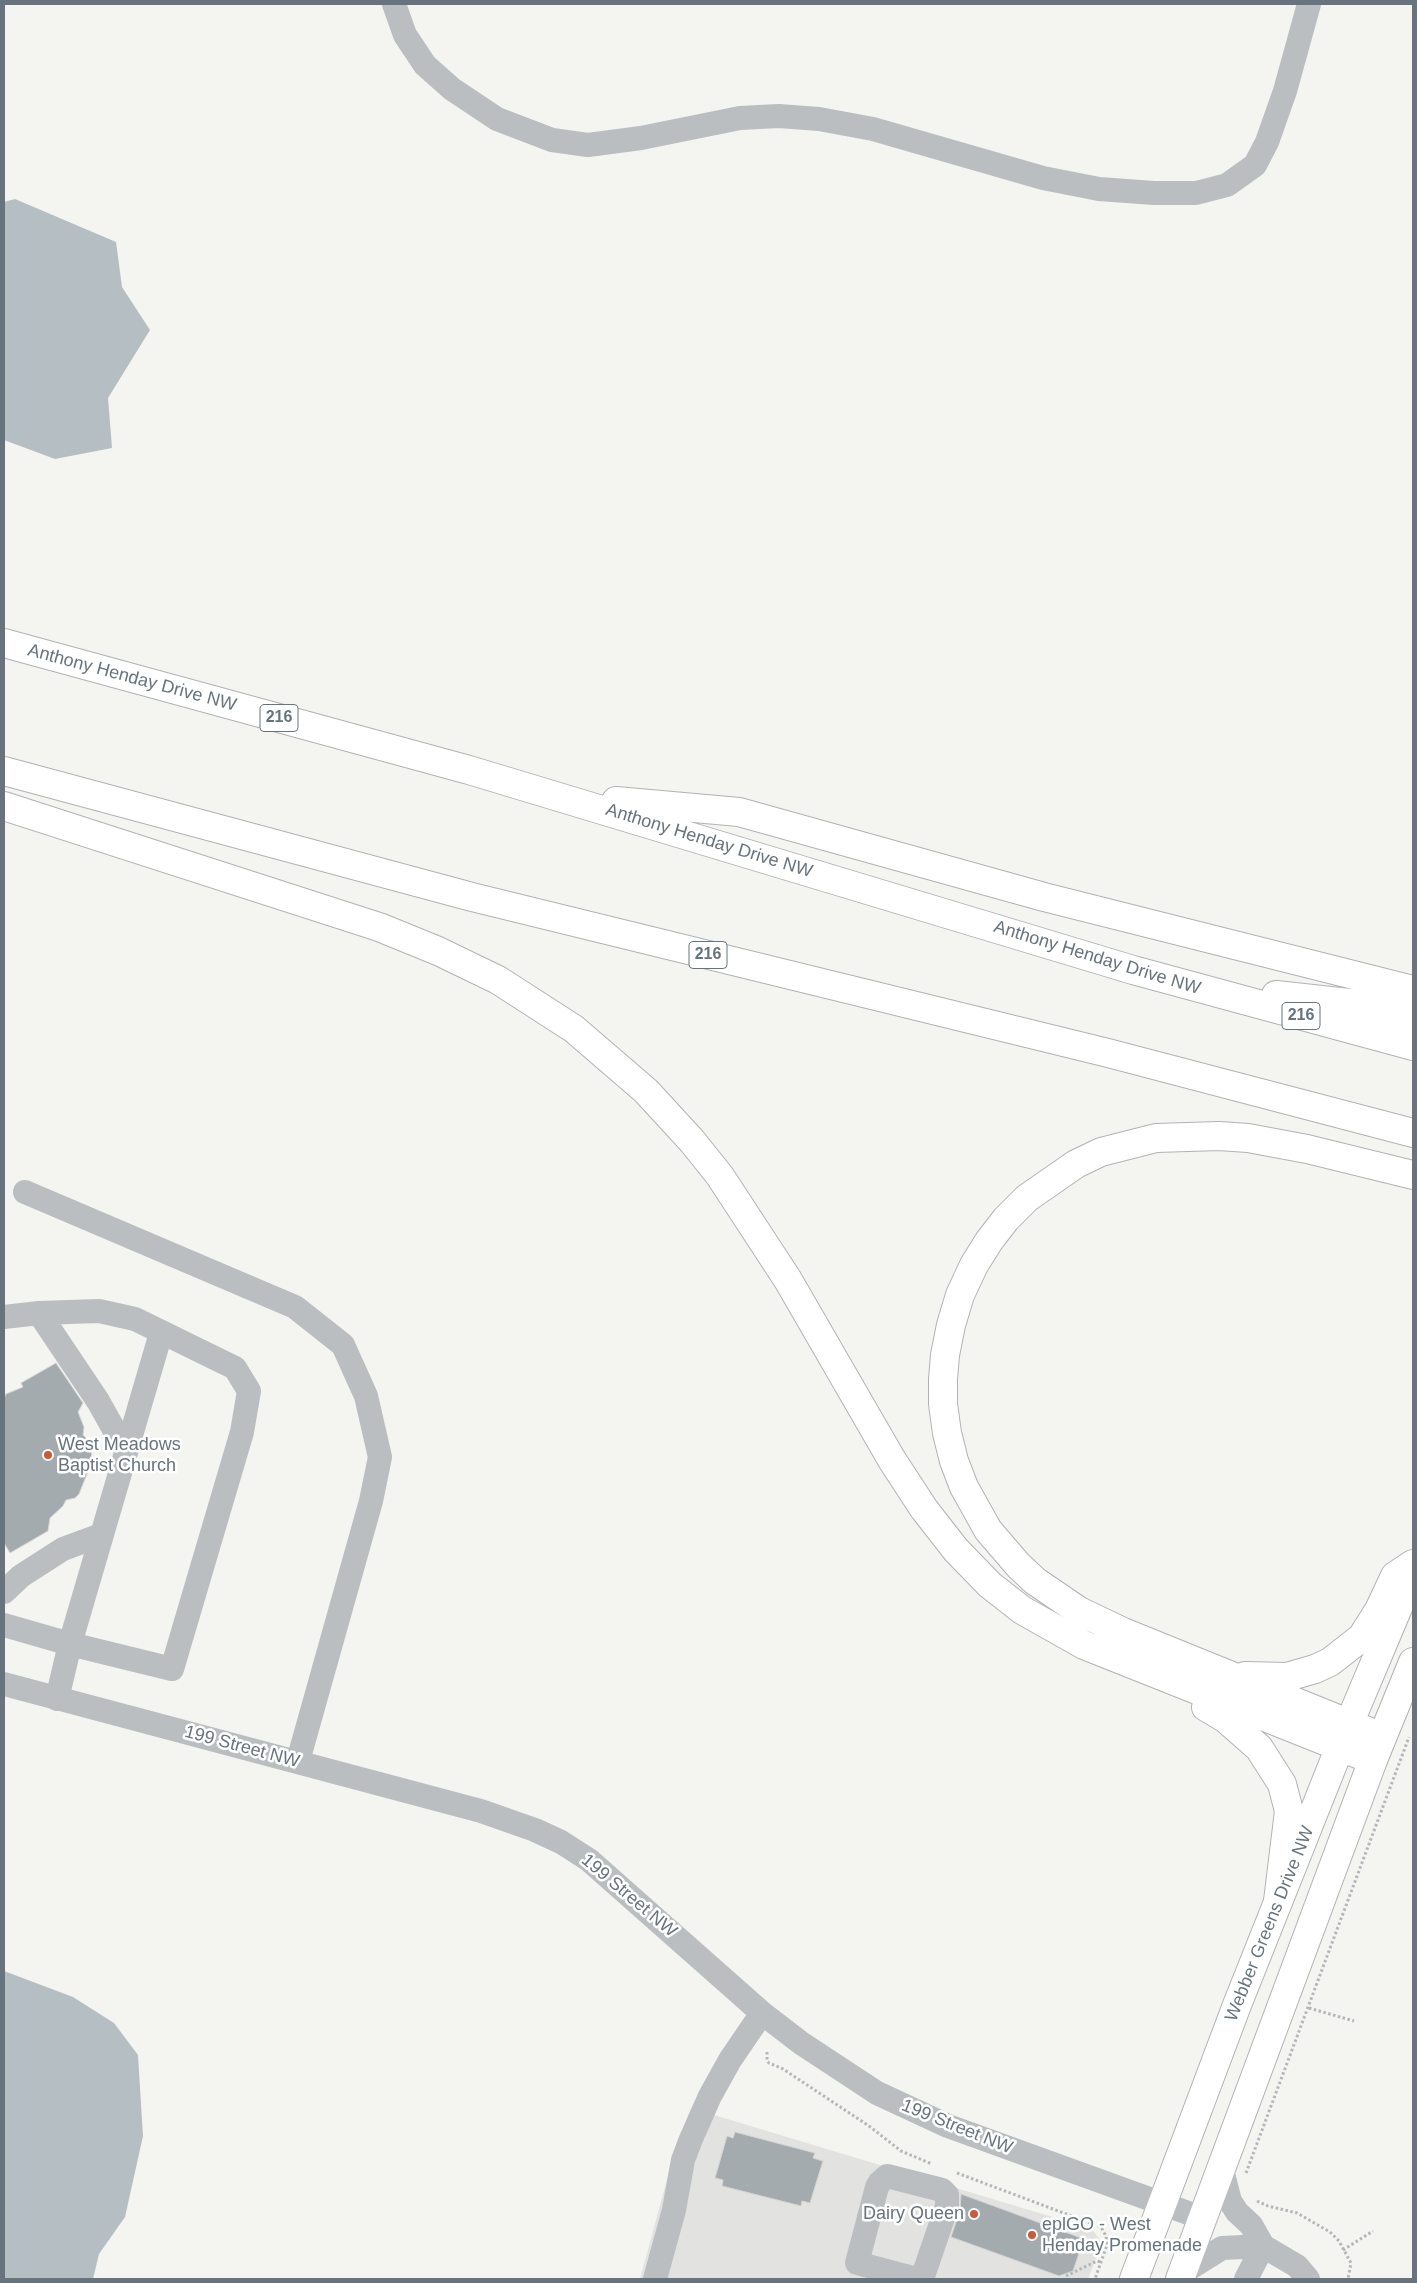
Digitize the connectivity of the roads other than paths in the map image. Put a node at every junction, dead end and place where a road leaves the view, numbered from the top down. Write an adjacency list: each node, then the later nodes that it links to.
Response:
1 (394, 4): 2 (street)
2 (1309, 4)
3 (4, 643): 5 (main road, Anthony Henday Drive NW / 216)
4 (4, 771): 11 (main road, 216)
5 (554, 795): 7 (main road, Anthony Henday Drive NW / 216); 8 (main road)
6 (4, 806): 26 (main road)
7 (1190, 986): 9 (main road); 10 (main road, Anthony Henday Drive NW / 216)
8 (1413, 990)
9 (1413, 1018)
10 (1413, 1046)
11 (1413, 1133)
12 (1413, 1175): 25 (main road)
13 (25, 1192): 31 (street)
14 (40, 1313): 15 (street); 16 (street); 17 (street)
15 (4, 1317)
16 (161, 1333): 17 (street); 23 (street)
17 (126, 1451): 18 (street)
18 (101, 1535): 21 (street); 23 (street)
19 (1413, 1564): 25 (main road)
20 (1413, 1572): 29 (main road, Webber Greens Drive NW)
21 (4, 1592)
22 (4, 1625): 23 (street)
23 (70, 1644): 28 (street)
24 (1413, 1662): 30 (main road, Webber Greens Drive NW)
25 (1217, 1671): 29 (main road)
26 (1153, 1674): 29 (main road); 32 (main road)
27 (4, 1684): 28 (street, 199 Street NW)
28 (57, 1699): 31 (street, 199 Street NW)
29 (1345, 1736): 30 (main road); 32 (main road, Webber Greens Drive NW)
30 (1377, 1749): 34 (main road, Webber Greens Drive NW)
31 (298, 1761): 33 (street, 199 Street NW)
32 (1278, 1901): 35 (main road, Webber Greens Drive NW)
33 (762, 2012): 35 (street, 199 Street NW); 40 (street)
34 (1233, 2174): 36 (main road, Webber Greens Drive NW); 37 (street)
35 (1162, 2204): 36 (street, 199 Street NW); 41 (main road, Webber Greens Drive NW)
36 (1202, 2218): 39 (main road, Webber Greens Drive NW)
37 (1263, 2246): 39 (street); 42 (street); 43 (street)
38 (922, 2273): 38 (street)
39 (1181, 2276)
40 (655, 2279)
41 (1134, 2279)
42 (1246, 2279)
43 (1308, 2279)

